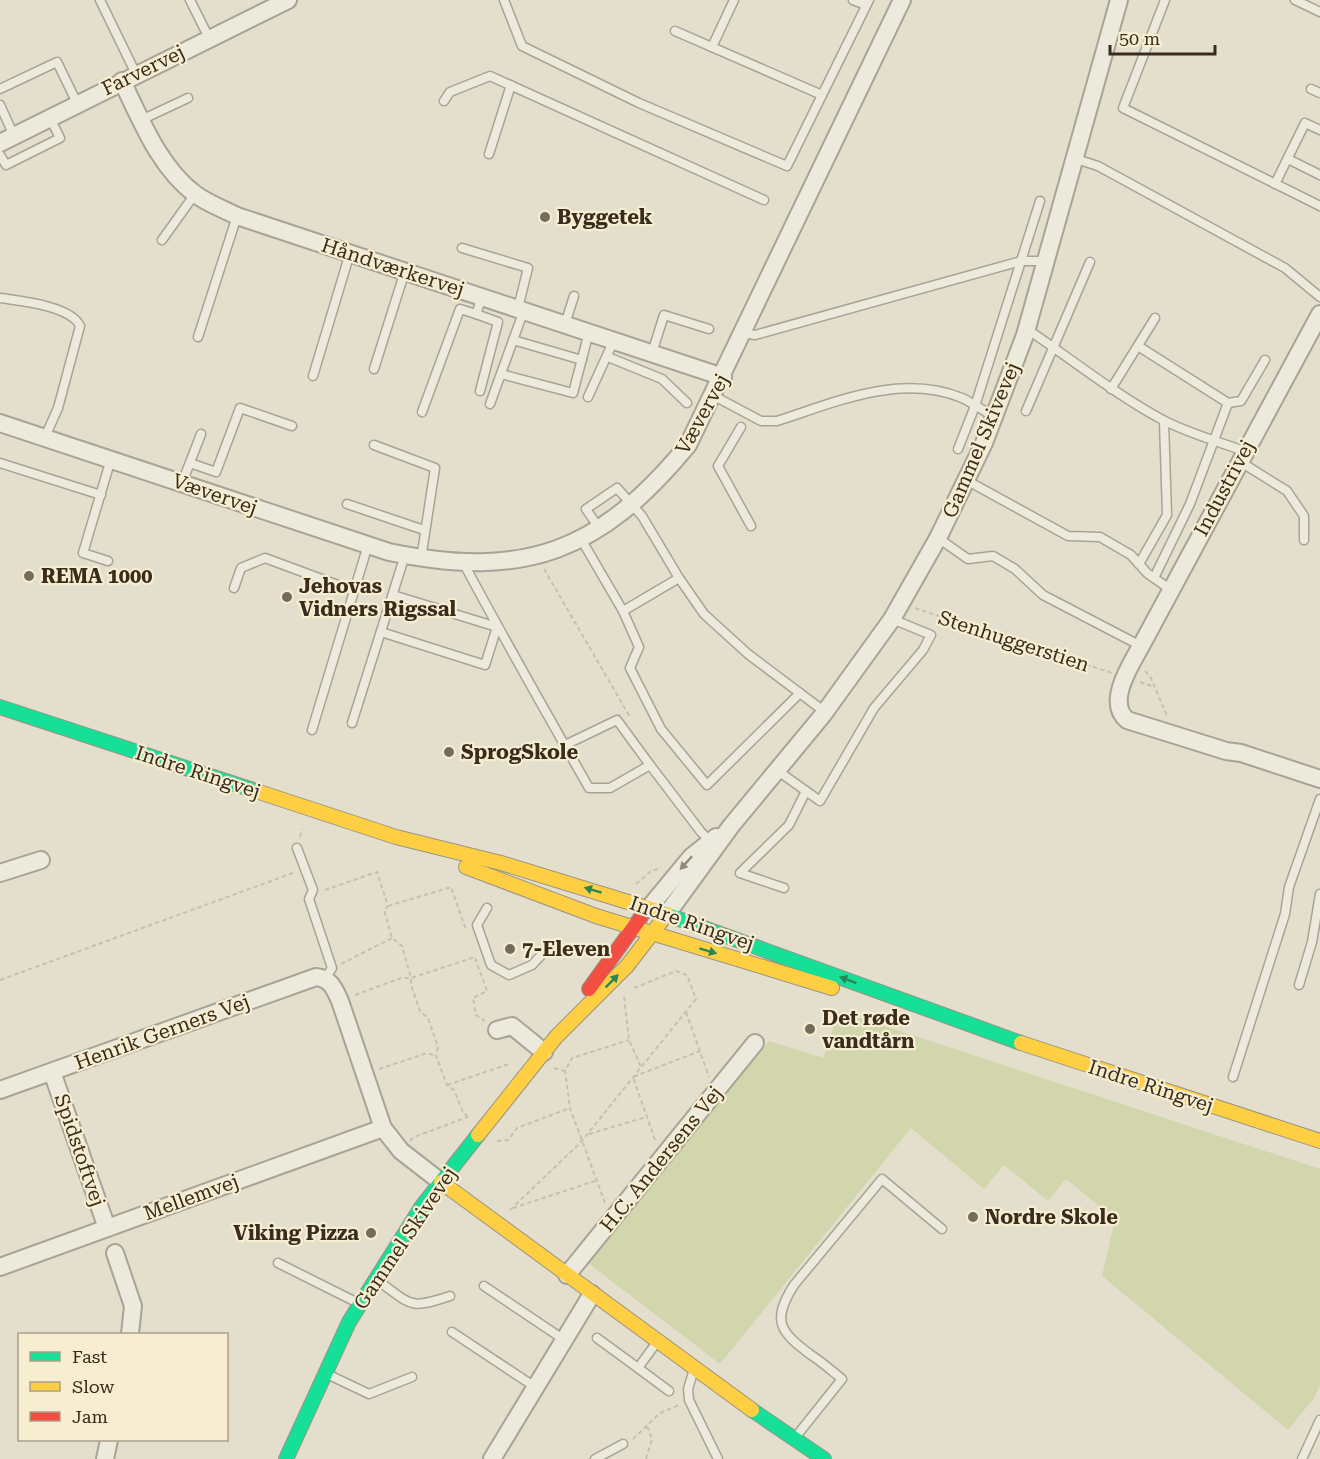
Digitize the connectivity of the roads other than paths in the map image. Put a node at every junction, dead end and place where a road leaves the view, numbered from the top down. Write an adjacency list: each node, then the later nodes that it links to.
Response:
1 (100, 0): 16 (lane)
2 (190, 0): 14 (lane)
3 (288, 0): 14 (street, Farvervej)
4 (504, 0): 21 (lane)
5 (734, 0): 15 (lane)
6 (853, 0): 11 (lane)
7 (902, 0): 60 (street, Vævervej)
8 (1119, 0): 32 (street, Gammel Skivevej)
9 (1165, 0): 35 (lane)
10 (1295, 0): 12 (lane)
11 (868, 3): 21 (lane)
12 (1320, 12)
13 (675, 31): 15 (lane)
14 (209, 38): 16 (street, Farvervej)
15 (712, 47): 21 (lane)
16 (129, 77): 24 (street, Farvervej); 27 (street, Håndværkervej)
17 (511, 85): 23 (lane); 31 (lane); 37 (lane)
18 (0, 89): 24 (lane)
19 (1311, 89): 20 (lane)
20 (1320, 93)
21 (822, 95)
22 (188, 98): 27 (lane)
23 (444, 102)
24 (77, 103): 26 (street, Farvervej)
25 (0, 105): 29 (lane)
26 (50, 117): 29 (street, Farvervej); 30 (lane)
27 (141, 120): 36 (street, Håndværkervej)
28 (1320, 130): 33 (lane)
29 (7, 139)
30 (0, 154)
31 (489, 154)
32 (1076, 159): 45 (street, Gammel Skivevej); 50 (lane)
33 (1288, 159): 34 (lane); 35 (lane)
34 (1320, 175)
35 (1275, 184): 39 (lane)
36 (195, 194): 40 (street, Håndværkervej); 41 (lane)
37 (764, 200)
38 (1040, 201): 44 (lane)
39 (1320, 206)
40 (237, 216): 43 (street, Håndværkervej); 61 (lane)
41 (162, 240)
42 (462, 248): 52 (lane)
43 (350, 253): 47 (street, Håndværkervej); 72 (lane)
44 (1021, 261): 45 (lane); 60 (lane); 81 (lane)
45 (1046, 261): 58 (street, Gammel Skivevej)
46 (1090, 262): 64 (lane)
47 (405, 271): 48 (street, Håndværkervej); 70 (lane)
48 (482, 296): 52 (street, Håndværkervej); 53 (lane)
49 (574, 296): 56 (lane)
50 (1320, 297)
51 (0, 298): 90 (lane)
52 (521, 309): 56 (street, Håndværkervej); 62 (lane)
53 (476, 314): 75 (lane); 83 (lane)
54 (1320, 314): 94 (street, Industrivej)
55 (1155, 318): 65 (lane)
56 (565, 324): 59 (street, Håndværkervej)
57 (709, 329): 66 (lane)
58 (1027, 329): 64 (lane); 84 (street, Gammel Skivevej)
59 (589, 332): 63 (street, Håndværkervej); 68 (lane)
60 (744, 333): 73 (street, Vævervej)
61 (198, 337)
62 (513, 340): 68 (lane); 71 (lane)
63 (614, 340): 66 (street, Håndværkervej); 67 (lane)
64 (1052, 346): 74 (lane); 82 (lane)
65 (1138, 346): 74 (lane); 79 (lane)
66 (652, 353): 73 (street, Håndværkervej)
67 (608, 357): 77 (lane); 78 (lane)
68 (582, 360): 71 (lane)
69 (1265, 360): 79 (lane)
70 (374, 369)
71 (501, 374): 80 (lane)
72 (313, 376)
73 (723, 377): 76 (street, Vævervej)
74 (1110, 389): 85 (lane)
75 (480, 391)
76 (714, 396): 81 (lane); 102 (street, Vævervej)
77 (588, 397)
78 (687, 403)
79 (1228, 403): 91 (lane)
80 (490, 404)
81 (975, 406): 84 (lane); 93 (lane)
82 (1026, 411)
83 (422, 412)
84 (994, 417): 98 (street, Gammel Skivevej)
85 (1164, 421): 91 (lane); 113 (lane)
86 (0, 423): 90 (street, Vævervej)
87 (292, 426): 97 (lane)
88 (741, 427): 103 (lane)
89 (201, 434): 97 (lane)
90 (45, 437): 95 (street, Vævervej)
91 (1213, 439): 94 (lane); 115 (lane)
92 (374, 445): 105 (lane)
93 (958, 449)
94 (1241, 456): 108 (lane); 117 (street, Industrivej)
95 (111, 459): 99 (street, Vævervej); 100 (lane)
96 (0, 462): 100 (lane)
97 (190, 463): 99 (lane)
98 (966, 480): 106 (street, Gammel Skivevej); 113 (lane)
99 (182, 483): 109 (street, Vævervej)
100 (101, 495): 111 (lane)
101 (346, 504): 105 (lane)
102 (632, 504): 104 (street, Vævervej); 104 (lane); 114 (lane)
103 (751, 526)
104 (599, 528): 107 (street, Vævervej)
105 (424, 530): 110 (lane)
106 (938, 538): 121 (street, Gammel Skivevej); 124 (lane)
107 (580, 539): 112 (street, Vævervej); 120 (lane)
108 (1304, 540)
109 (368, 545): 110 (street, Vævervej); 118 (lane)
110 (413, 557): 112 (street, Vævervej); 119 (lane)
111 (108, 561)
112 (464, 564): 122 (lane)
113 (1139, 564): 115 (lane)
114 (679, 578): 120 (lane); 125 (lane)
115 (1154, 578): 117 (lane)
116 (234, 588): 118 (lane)
117 (1171, 590): 124 (street, Industrivej)
118 (354, 591): 129 (lane)
119 (393, 595): 122 (lane); 123 (lane)
120 (623, 610): 125 (lane)
121 (892, 619): 127 (street, Gammel Skivevej); 134 (lane)
122 (497, 627): 123 (lane); 130 (lane)
123 (381, 632): 128 (lane)
124 (1141, 646): 133 (street, Industrivej)
125 (800, 693): 127 (lane)
126 (0, 707): 136 (main road, Indre Ringvej)
127 (825, 712): 132 (street, Gammel Skivevej)
128 (352, 723)
129 (312, 730)
130 (565, 745): 131 (lane); 131 (lane)
131 (650, 765): 137 (lane)
132 (778, 771): 134 (lane); 137 (street, Gammel Skivevej)
133 (1320, 779)
134 (806, 791): 141 (lane)
135 (1320, 799): 157 (lane)
136 (396, 837): 144 (main road, Indre Ringvej, one-way to 136); 146 (main road, Indre Ringvej)
137 (714, 844): 144 (street, Gammel Skivevej, one-way to 144); 145 (street, Gammel Skivevej)
138 (297, 848): 149 (lane)
139 (41, 860): 140 (street)
140 (0, 873)
141 (784, 888)
142 (1320, 894): 150 (lane)
143 (487, 908): 148 (lane)
144 (648, 909): 145 (main road, Indre Ringvej); 146 (main road, Gammel Skivevej)
145 (667, 914): 147 (main road, Gammel Skivevej); 152 (main road, Indre Ringvej, one-way to 145)
146 (633, 928): 147 (main road, Indre Ringvej); 153 (main road, Gammel Skivevej)
147 (652, 934): 152 (main road, Indre Ringvej, one-way to 152); 153 (main road, Gammel Skivevej, one-way to 147)
148 (545, 951)
149 (329, 974): 156 (street, Henrik Gerners Vej); 159 (street)
150 (1299, 985)
151 (497, 1030): 155 (street)
152 (981, 1030): 160 (main road, Indre Ringvej)
153 (556, 1037): 155 (main road, Gammel Skivevej)
154 (754, 1043): 167 (street, H.C. Andersens Vej)
155 (544, 1052): 161 (main road, Gammel Skivevej)
156 (52, 1072): 158 (street, Henrik Gerners Vej); 162 (street, Spidstoftvej)
157 (1233, 1077)
158 (0, 1090)
159 (383, 1128): 161 (street); 162 (street, Mellemvej)
160 (1320, 1141)
161 (441, 1182): 167 (main road); 168 (main road, Gammel Skivevej)
162 (107, 1228): 166 (street, Mellemvej)
163 (942, 1229): 185 (lane)
164 (115, 1253): 174 (street)
165 (278, 1263): 172 (lane)
166 (0, 1267)
167 (567, 1275): 170 (main road)
168 (375, 1278): 171 (lane); 172 (main road, Gammel Skivevej)
169 (484, 1286): 176 (lane)
170 (592, 1294): 176 (street); 177 (main road)
171 (450, 1296)
172 (360, 1304): 180 (main road, Gammel Skivevej)
173 (452, 1332): 182 (lane)
174 (130, 1333)
175 (597, 1338): 178 (lane)
176 (563, 1339): 182 (street)
177 (657, 1342): 178 (lane); 179 (main road)
178 (638, 1368): 183 (lane)
179 (694, 1369): 185 (main road); 192 (lane)
180 (324, 1372): 181 (lane); 189 (main road, Gammel Skivevej)
181 (412, 1377)
182 (535, 1387): 190 (street)
183 (669, 1391)
184 (1320, 1420): 194 (lane)
185 (793, 1440): 193 (main road)
186 (109, 1441): 188 (street)
187 (623, 1444): 191 (lane)
188 (105, 1459)
189 (286, 1459)
190 (492, 1459)
191 (595, 1459)
192 (718, 1459)
193 (824, 1459)
194 (1302, 1459)

